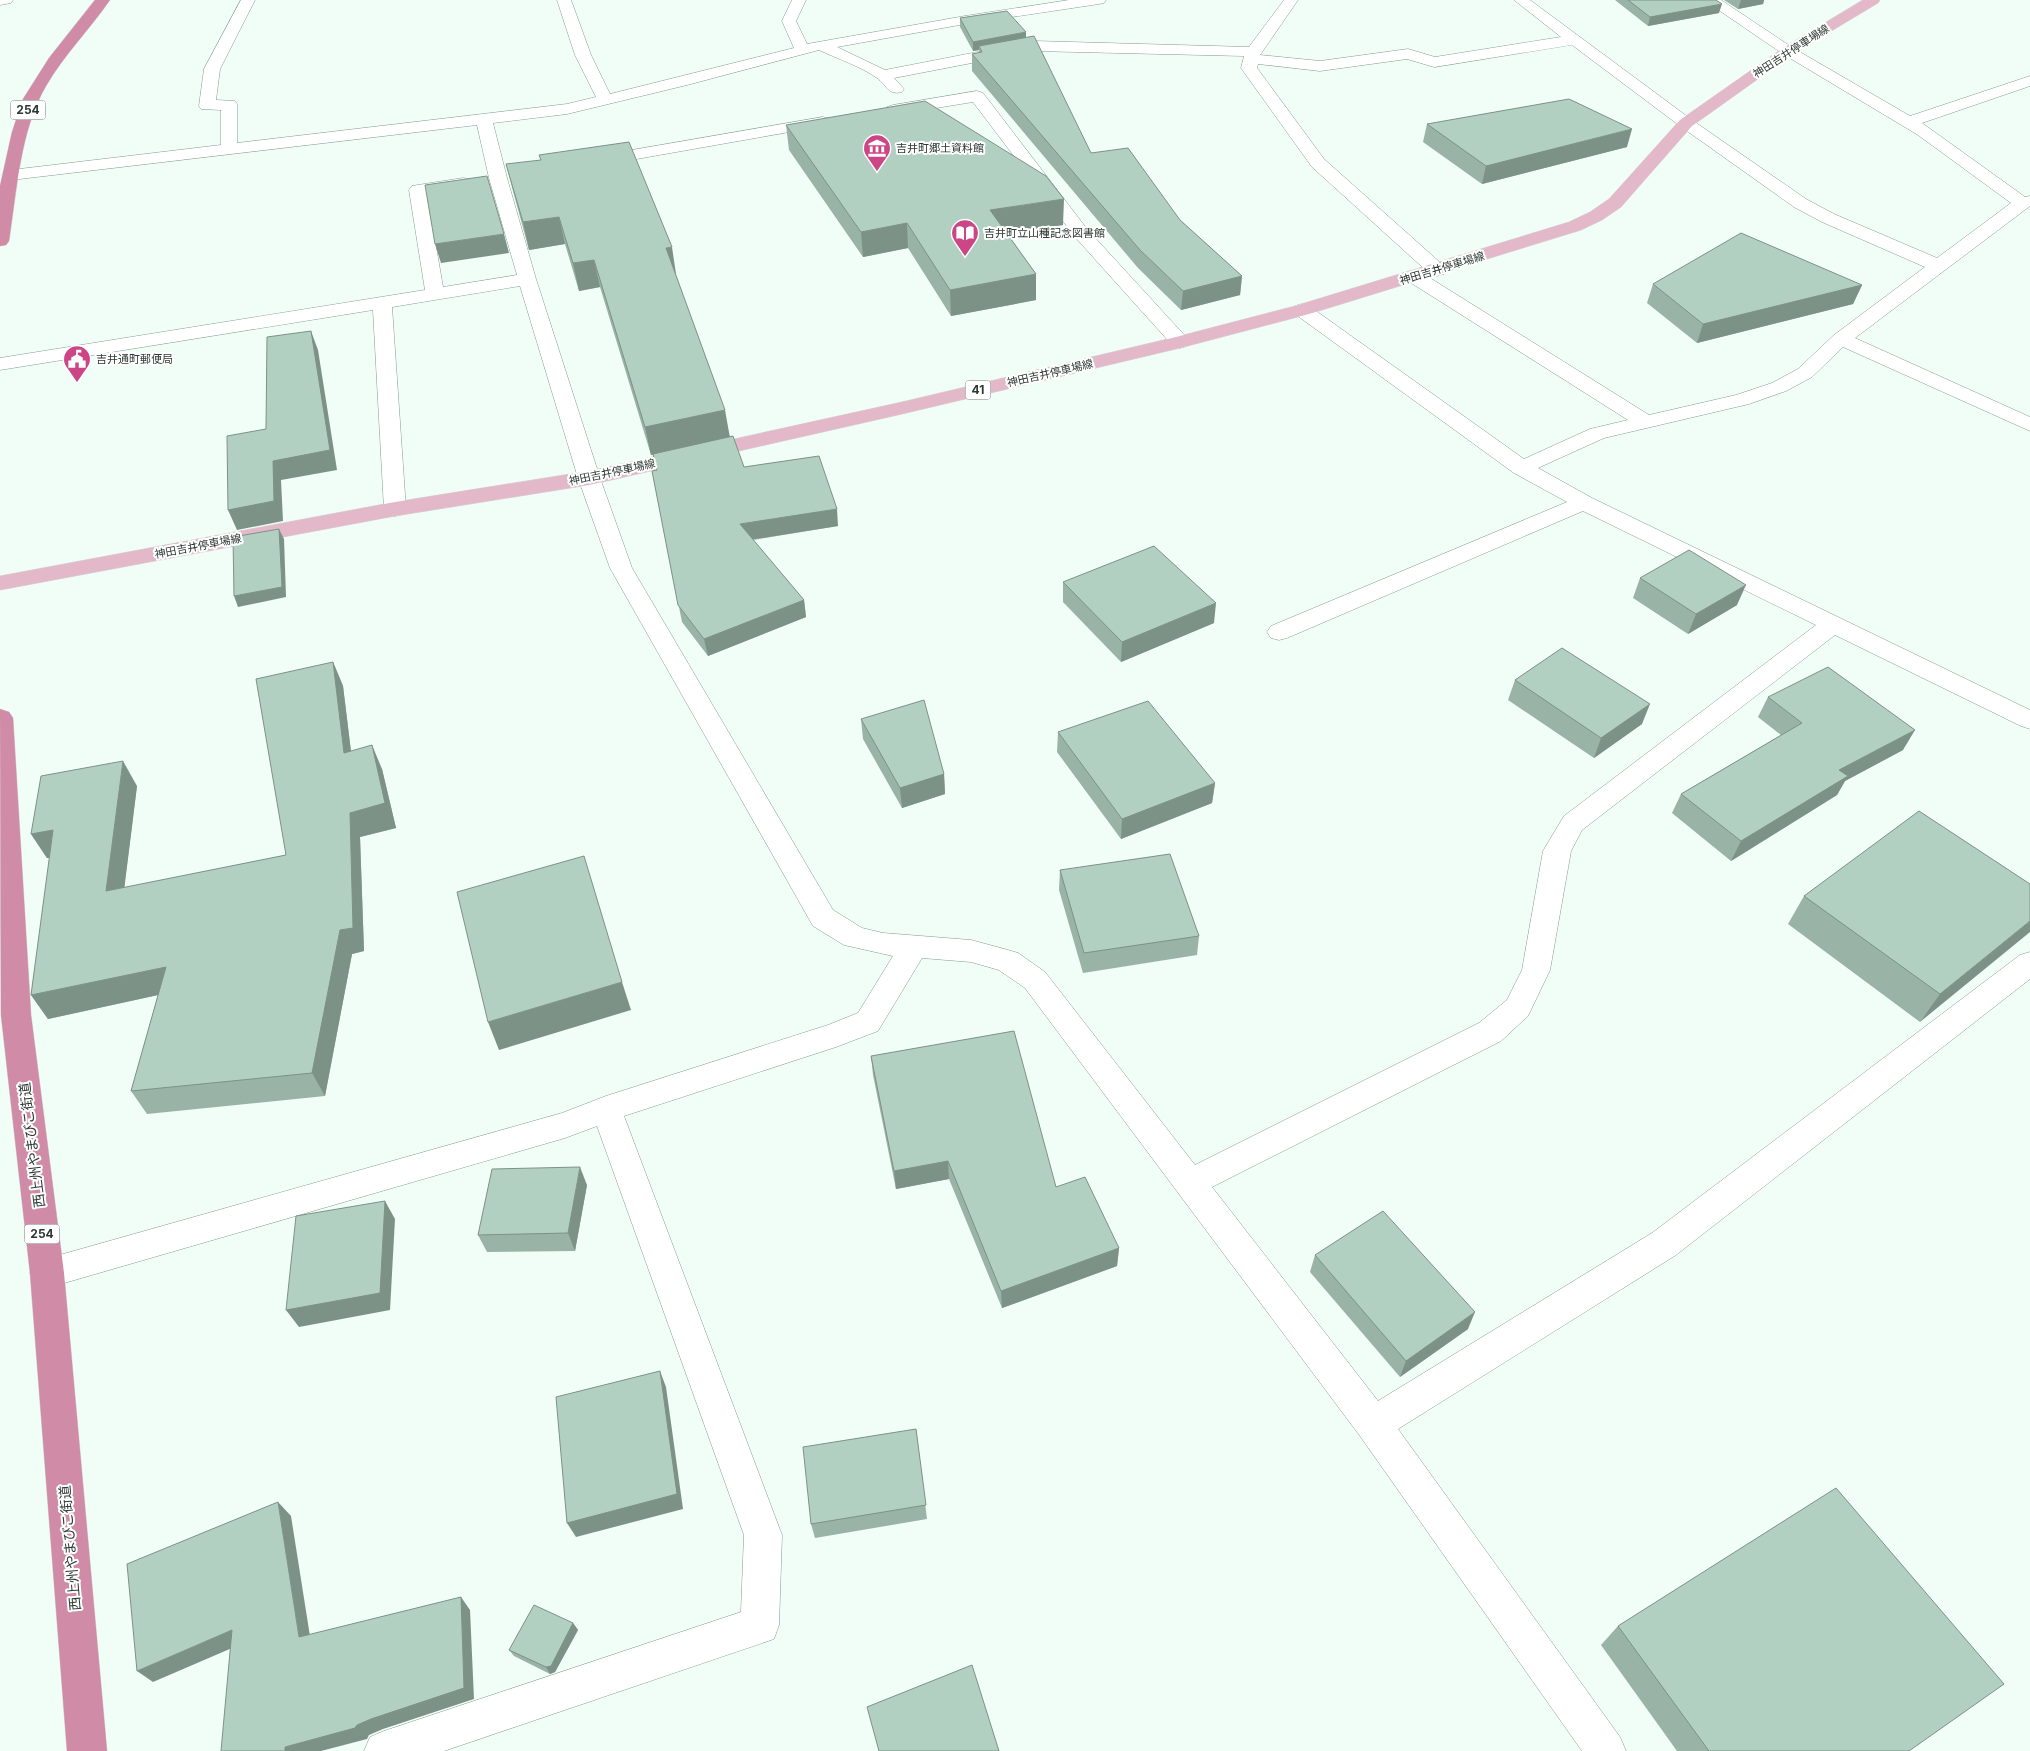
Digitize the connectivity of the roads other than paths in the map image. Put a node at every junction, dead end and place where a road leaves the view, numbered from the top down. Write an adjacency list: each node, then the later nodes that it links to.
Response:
1 (0, 0): 2 (street)
2 (6, 0)
3 (102, 0): 28 (highway, 254)
4 (248, 0): 26 (street)
5 (564, 0): 19 (street)
6 (799, 0): 14 (street)
7 (1291, 0): 16 (street)
8 (1521, 0): 12 (street)
9 (1711, 0): 15 (street)
10 (1872, 0): 15 (main road, 神田吉井停車場線 / 41)
11 (1088, 1): 13 (street)
12 (1574, 40): 16 (street); 25 (street)
13 (821, 44): 14 (street); 17 (street)
14 (802, 49): 19 (street)
15 (1788, 51): 24 (street); 25 (main road, 神田吉井停車場線 / 41)
16 (1252, 56): 17 (street); 34 (street)
17 (883, 75): 20 (street)
18 (2030, 81): 24 (street)
19 (605, 100): 22 (street)
20 (912, 106): 21 (street); 41 (street)
21 (874, 113)
22 (484, 118): 26 (street); 30 (street)
23 (835, 120): 27 (street)
24 (1908, 122): 31 (street)
25 (1686, 123): 33 (street); 34 (main road, 神田吉井停車場線 / 41)
26 (229, 150): 28 (street)
27 (585, 163)
28 (11, 175): 32 (highway, 254)
29 (518, 175): 30 (street)
30 (498, 178): 36 (street); 37 (street)
31 (2026, 202): 33 (street)
32 (0, 241)
33 (1940, 266): 40 (street)
34 (1437, 270): 35 (main road, 神田吉井停車場線 / 41)
35 (1415, 277): 39 (main road, 神田吉井停車場線 / 41); 43 (street)
36 (527, 279): 37 (street); 46 (street)
37 (435, 294): 38 (street)
38 (382, 302): 42 (street); 48 (street)
39 (1302, 310): 41 (main road, 神田吉井停車場線 / 41); 45 (street)
40 (1841, 339): 43 (street); 44 (street)
41 (1180, 342): 46 (main road, 神田吉井停車場線 / 41)
42 (0, 364)
43 (1646, 422): 45 (street)
44 (2030, 425)
45 (1522, 468): 47 (street)
46 (589, 478): 48 (main road, 神田吉井停車場線 / 41); 54 (street)
47 (1584, 503): 50 (street); 51 (street)
48 (395, 509): 49 (main road, 神田吉井停車場線 / 41)
49 (0, 583)
50 (1832, 625): 53 (street); 58 (street)
51 (1279, 632)
52 (0, 718): 56 (highway, 西上州やまびこ街道 / 254)
53 (2030, 720)
54 (914, 946): 57 (street); 58 (street)
55 (2030, 963): 60 (street)
56 (8, 1017): 59 (highway, 西上州やまびこ街道 / 254)
57 (606, 1109): 59 (street); 62 (street)
58 (1190, 1184): 60 (street)
59 (47, 1273): 61 (highway, 西上州やまびこ街道 / 254)
60 (1373, 1424): 63 (street)
61 (87, 1751)
62 (384, 1751)
63 (1606, 1751)

